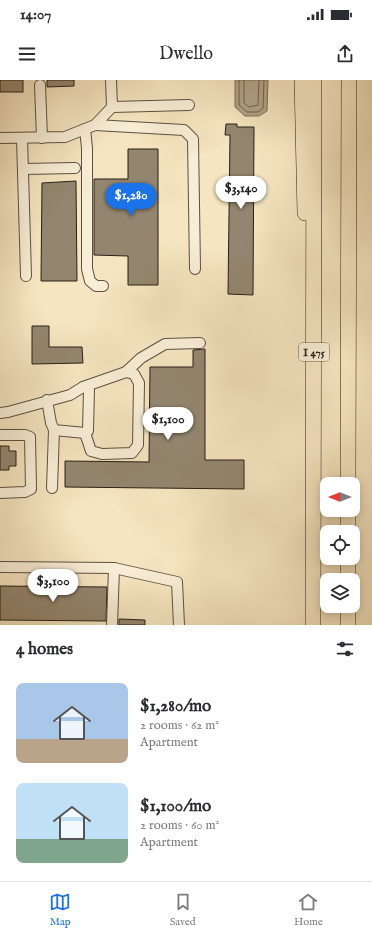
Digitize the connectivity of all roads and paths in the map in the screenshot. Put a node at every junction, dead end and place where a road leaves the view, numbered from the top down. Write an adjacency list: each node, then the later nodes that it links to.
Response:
1 (111, 80): 8 (street)
2 (302, 80): 25 (highway)
3 (314, 80): 25 (highway, I 475)
4 (349, 80): 16 (highway)
5 (356, 80): 16 (highway)
6 (40, 85): 13 (street)
7 (190, 105): 8 (street)
8 (112, 107): 9 (street)
9 (95, 125): 10 (street); 17 (street)
10 (85, 129): 13 (street); 19 (street)
11 (0, 138): 12 (street)
12 (22, 138): 13 (street); 15 (street)
13 (42, 138)
14 (75, 168): 15 (street)
15 (23, 169): 18 (street)
16 (349, 189): 29 (highway)
17 (195, 269)
18 (26, 276)
19 (103, 286)
20 (200, 343): 21 (street)
21 (126, 372): 22 (street); 27 (street)
22 (83, 387): 23 (street); 27 (street)
23 (47, 400): 24 (street); 26 (street)
24 (0, 413)
25 (313, 428): 37 (highway, I 475)
26 (54, 430): 27 (street); 30 (street)
27 (85, 433)
28 (0, 435): 31 (street)
29 (348, 477)
30 (52, 488)
31 (0, 493)
32 (0, 566): 33 (street)
33 (114, 568): 35 (street); 36 (street)
34 (348, 613): 38 (highway)
35 (112, 625)
36 (179, 625)
37 (313, 625)
38 (348, 625)

